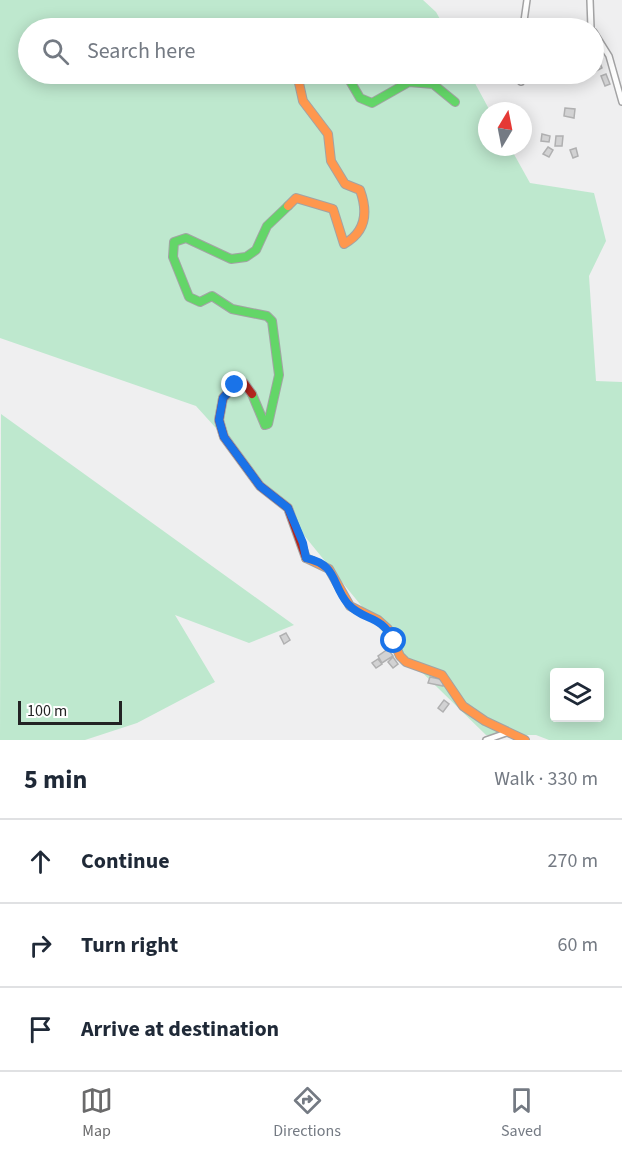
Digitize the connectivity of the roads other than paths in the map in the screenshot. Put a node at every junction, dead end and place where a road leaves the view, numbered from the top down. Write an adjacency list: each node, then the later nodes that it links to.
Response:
1 (527, 0): 3 (street)
2 (590, 0): 4 (street)
3 (524, 18)
4 (591, 18)
5 (604, 48): 11 (street)
6 (299, 84): 12 (street)
7 (352, 84): 8 (street)
8 (405, 84)
9 (433, 84): 10 (street)
10 (455, 102)
11 (622, 102)
12 (509, 732): 13 (street); 14 (street)
13 (486, 740)
14 (525, 740)

